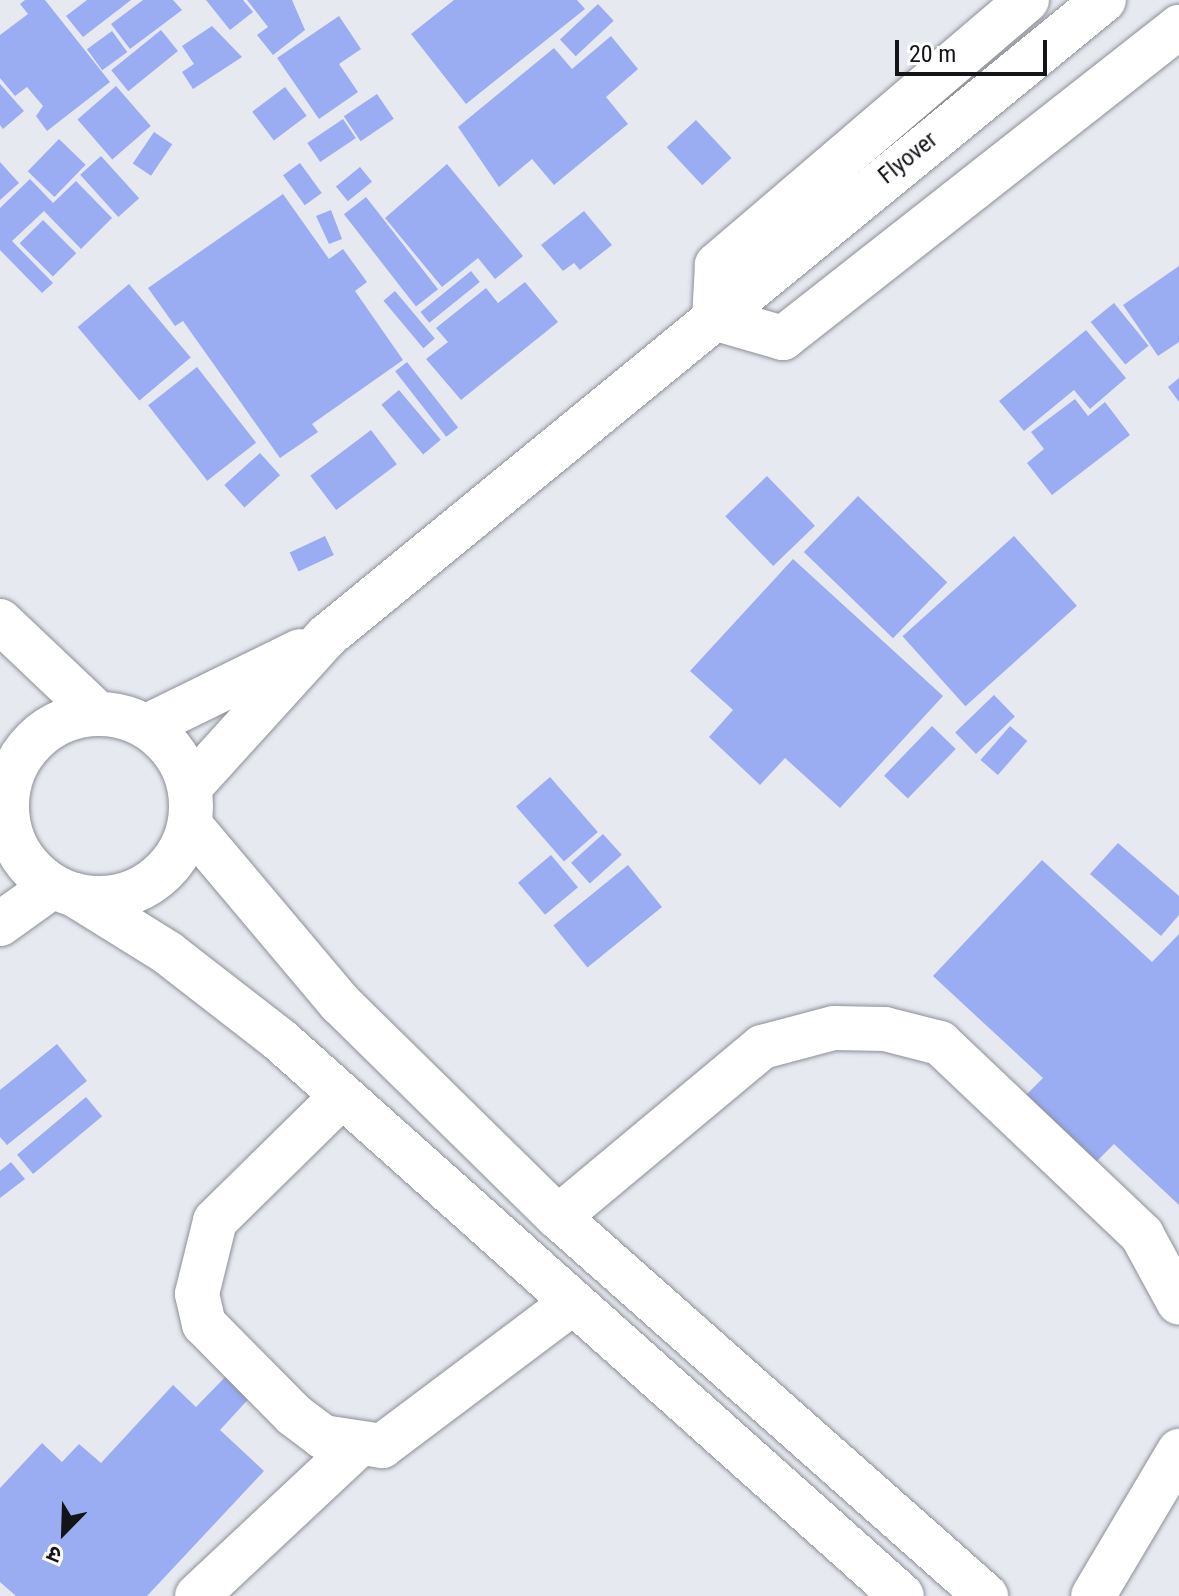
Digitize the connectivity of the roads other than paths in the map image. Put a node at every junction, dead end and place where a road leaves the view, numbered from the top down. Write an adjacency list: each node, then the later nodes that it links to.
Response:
1 (1027, 0): 4 (main road)
2 (1104, 0): 4 (main road, Flyover)
3 (1179, 27): 4 (main road)
4 (714, 318): 6 (main road, Flyover)
5 (0, 621): 7 (main road)
6 (327, 636): 8 (main road); 10 (main road)
7 (97, 713): 8 (main road); 9 (main road)
8 (147, 726): 10 (main road)
9 (1, 794): 11 (main road)
10 (190, 806): 11 (main road); 14 (main road)
11 (64, 891): 12 (main road); 13 (main road)
12 (0, 924)
13 (342, 1096): 16 (main road); 17 (main road)
14 (558, 1217): 15 (main road); 21 (main road)
15 (1179, 1303)
16 (570, 1305): 17 (main road); 20 (main road)
17 (356, 1447): 19 (main road)
18 (1179, 1451): 22 (main road)
19 (197, 1596)
20 (902, 1596)
21 (986, 1596)
22 (1093, 1596)

